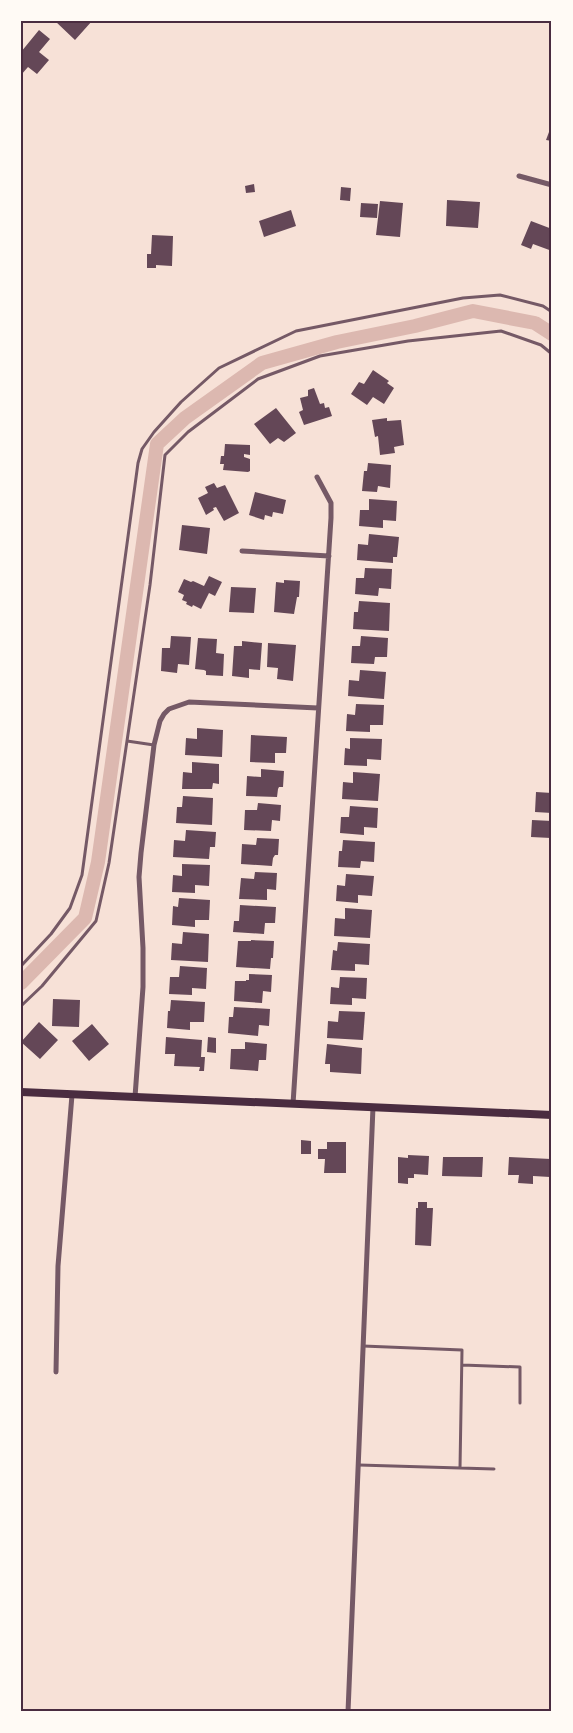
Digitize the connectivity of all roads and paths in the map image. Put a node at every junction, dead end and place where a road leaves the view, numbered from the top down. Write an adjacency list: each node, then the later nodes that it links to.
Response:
1 (519, 176): 2 (street)
2 (552, 185)
3 (552, 312): 11 (lane)
4 (552, 354): 9 (lane)
5 (317, 477): 7 (street)
6 (242, 551): 7 (street)
7 (329, 556): 8 (street)
8 (318, 708): 10 (street); 16 (street)
9 (127, 741): 10 (lane); 12 (lane)
10 (154, 745): 15 (street)
11 (21, 966)
12 (21, 1006)
13 (21, 1092): 14 (main road)
14 (72, 1094): 15 (main road); 21 (street)
15 (135, 1097): 16 (main road)
16 (293, 1104): 17 (main road)
17 (373, 1107): 18 (main road); 19 (street)
18 (552, 1115)
19 (363, 1346): 20 (lane); 23 (street)
20 (462, 1365): 22 (lane); 24 (lane)
21 (56, 1372)
22 (520, 1403)
23 (359, 1465): 24 (lane); 26 (street)
24 (460, 1468): 25 (lane)
25 (494, 1469)
26 (348, 1712)

